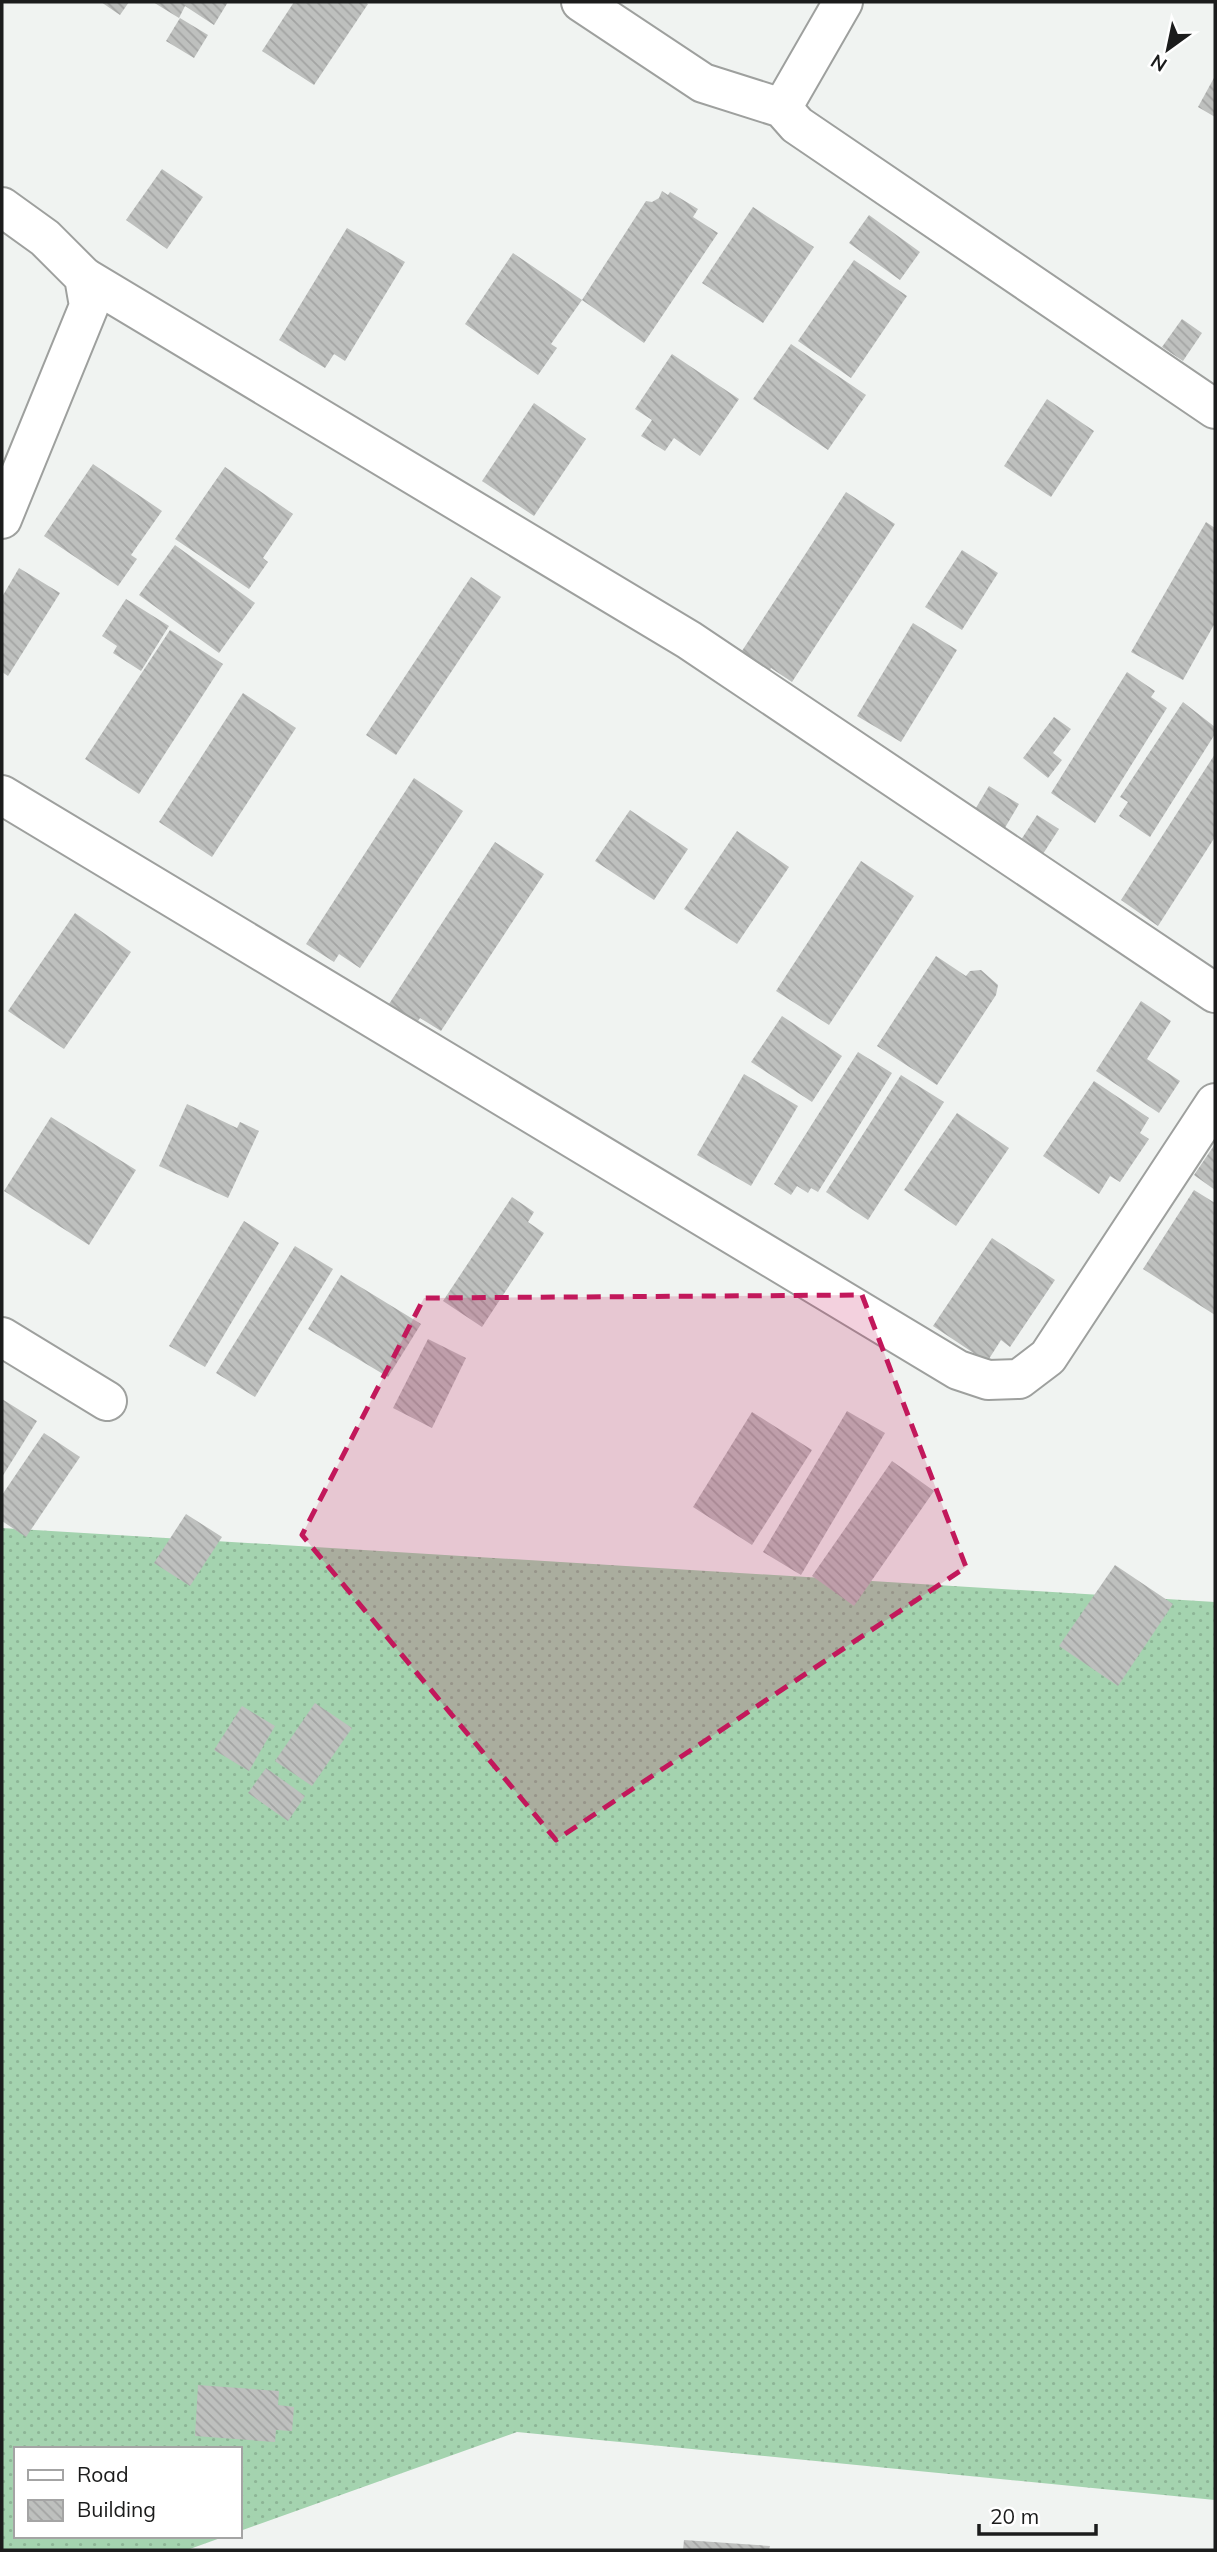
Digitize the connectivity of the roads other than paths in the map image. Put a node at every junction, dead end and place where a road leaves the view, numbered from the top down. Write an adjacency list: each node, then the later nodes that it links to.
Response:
1 (581, 2): 3 (street)
2 (843, 2): 3 (street)
3 (782, 107): 6 (street)
4 (2, 207): 5 (street)
5 (84, 278): 7 (street); 9 (street)
6 (1215, 409)
7 (2, 519)
8 (2, 795): 10 (street)
9 (1215, 993)
10 (1215, 1103)
11 (2, 1337): 12 (street)
12 (107, 1401)

